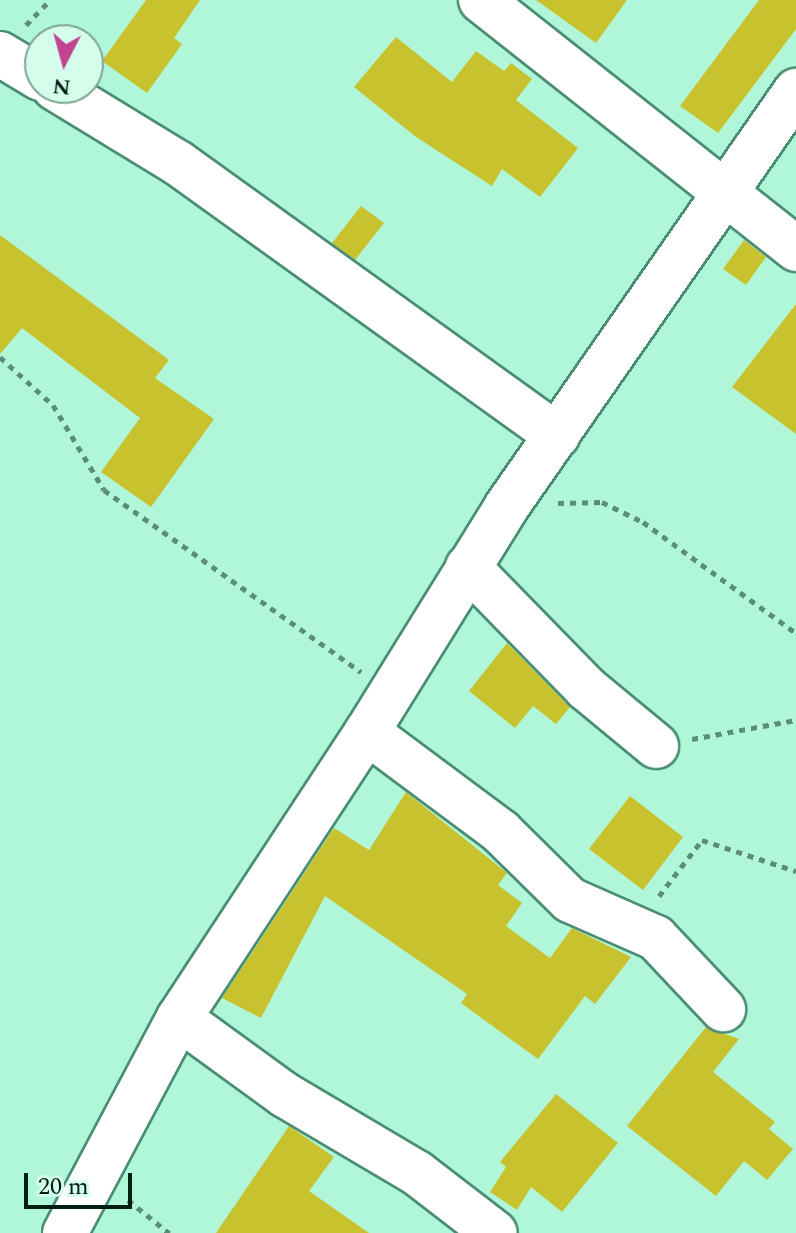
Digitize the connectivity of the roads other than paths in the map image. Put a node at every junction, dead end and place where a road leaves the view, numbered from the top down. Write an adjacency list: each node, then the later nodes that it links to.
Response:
1 (481, 0): 6 (street)
2 (0, 54): 3 (street)
3 (24, 68)
4 (796, 91): 6 (street)
5 (81, 104): 8 (street)
6 (725, 193): 7 (street); 8 (street)
7 (796, 249)
8 (557, 435): 9 (street)
9 (468, 567): 10 (street); 11 (street)
10 (367, 732): 12 (street); 13 (street)
11 (656, 746)
12 (723, 1009)
13 (179, 1018): 14 (street); 15 (street)
14 (65, 1233)
15 (495, 1233)

